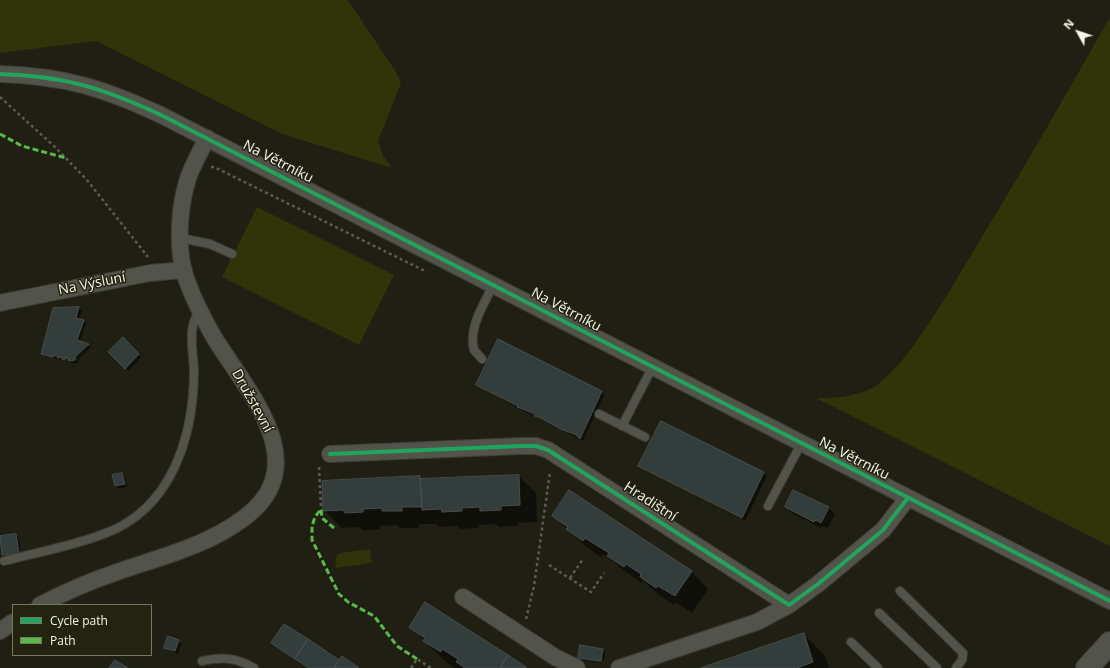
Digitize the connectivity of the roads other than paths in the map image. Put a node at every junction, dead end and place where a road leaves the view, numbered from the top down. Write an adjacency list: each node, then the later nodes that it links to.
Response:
1 (0, 74): 2 (street, Na Větrníku)
2 (207, 138): 3 (street, Družstevní); 6 (street, Na Větrníku)
3 (181, 238): 4 (lane); 5 (street, Družstevní)
4 (232, 254)
5 (184, 270): 7 (street, Na Výsluní); 8 (street, Družstevní)
6 (493, 285): 9 (lane); 10 (street, Na Větrníku)
7 (0, 303)
8 (201, 311): 18 (lane); 22 (street, Družstevní)
9 (482, 359)
10 (652, 368): 12 (lane); 14 (street, Na Větrníku)
11 (599, 414): 12 (lane)
12 (622, 426): 13 (lane)
13 (645, 437)
14 (801, 444): 16 (street, Na Větrníku); 17 (lane)
15 (330, 454): 23 (street, Hradištní)
16 (907, 499): 21 (street, Na Větrníku); 23 (street)
17 (768, 506)
18 (4, 561)
19 (900, 591): 35 (lane)
20 (463, 597): 31 (street)
21 (1110, 601)
22 (42, 604)
23 (789, 605): 32 (street)
24 (879, 613): 34 (lane)
25 (12, 623): 26 (street)
26 (0, 631)
27 (851, 642): 33 (lane)
28 (1110, 643): 36 (main road)
29 (202, 661): 30 (lane)
30 (254, 668)
31 (576, 668)
32 (619, 668)
33 (878, 668)
34 (937, 668)
35 (956, 668)
36 (1087, 668)

